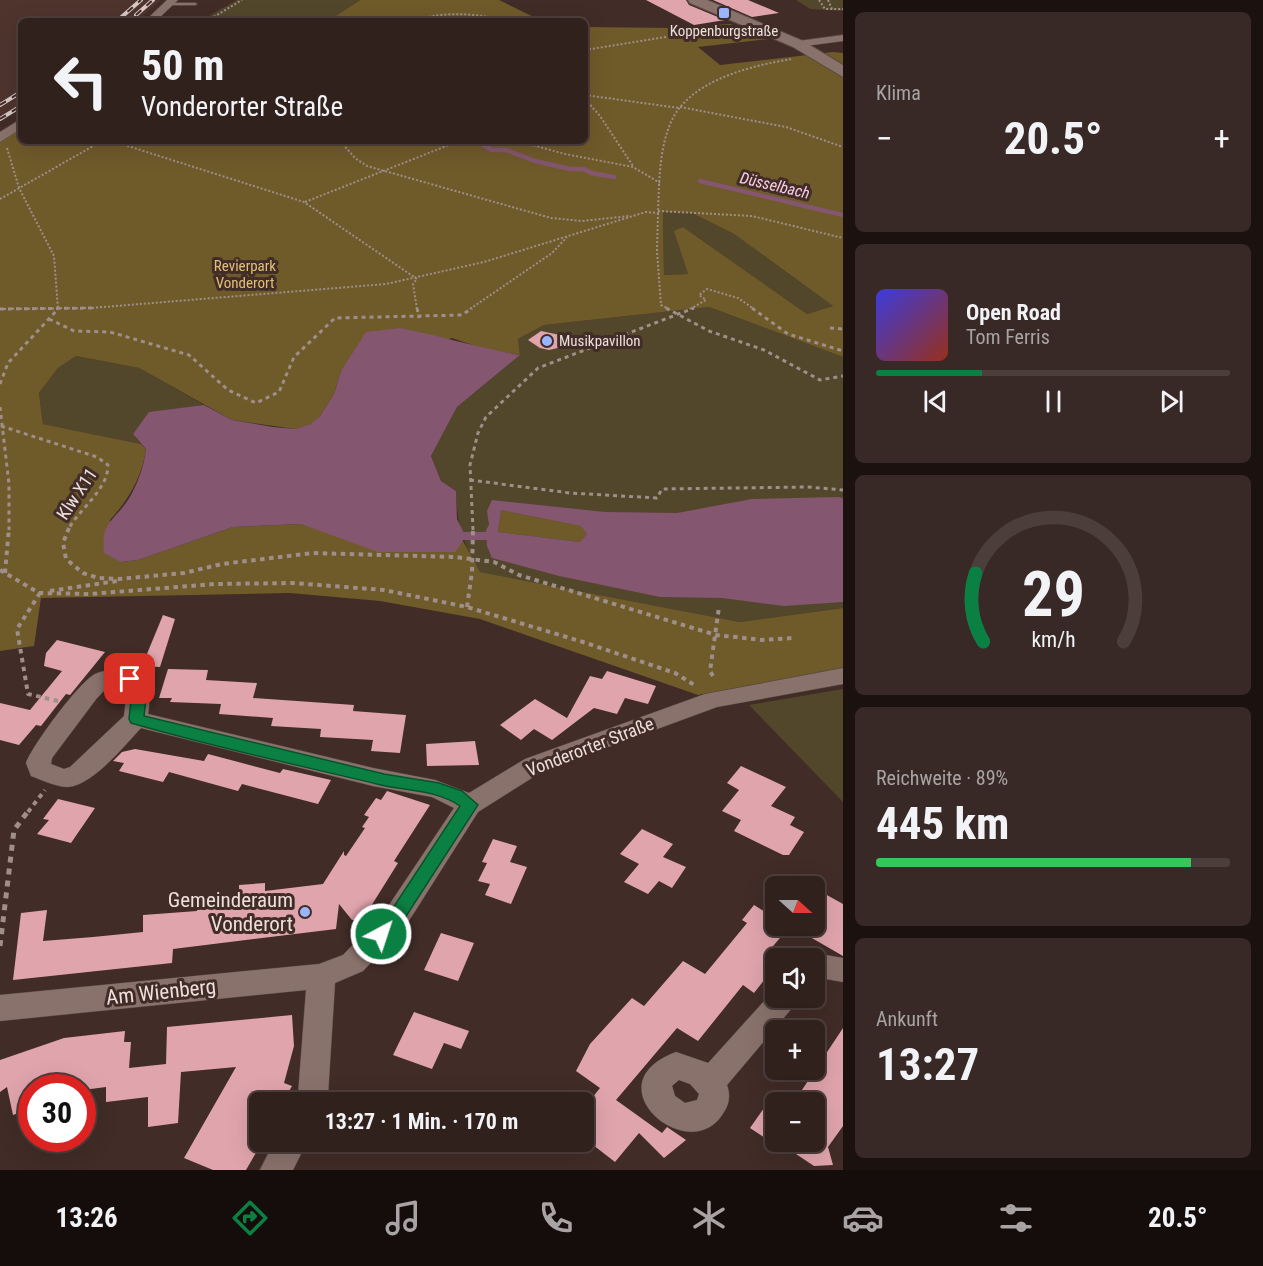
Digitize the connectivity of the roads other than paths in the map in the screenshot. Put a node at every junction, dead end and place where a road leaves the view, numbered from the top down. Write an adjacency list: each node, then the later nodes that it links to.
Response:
1 (695, 0): 6 (main road)
2 (171, 2): 3 (lane); 4 (street)
3 (195, 4)
4 (153, 18)
5 (843, 38): 6 (street)
6 (798, 44): 7 (main road)
7 (843, 72)
8 (18, 125): 9 (street)
9 (2, 137)
10 (843, 676): 12 (street, Vonderorter Straße)
11 (136, 719): 11 (street); 12 (street)
12 (469, 805): 15 (street, Am Wienberg)
13 (825, 967): 14 (street)
14 (843, 970)
15 (321, 976): 16 (street, Am Wienberg); 19 (street)
16 (0, 1008)
17 (775, 1008): 18 (street)
18 (710, 1082)
19 (314, 1092)
20 (286, 1152): 21 (street)
21 (276, 1170)

